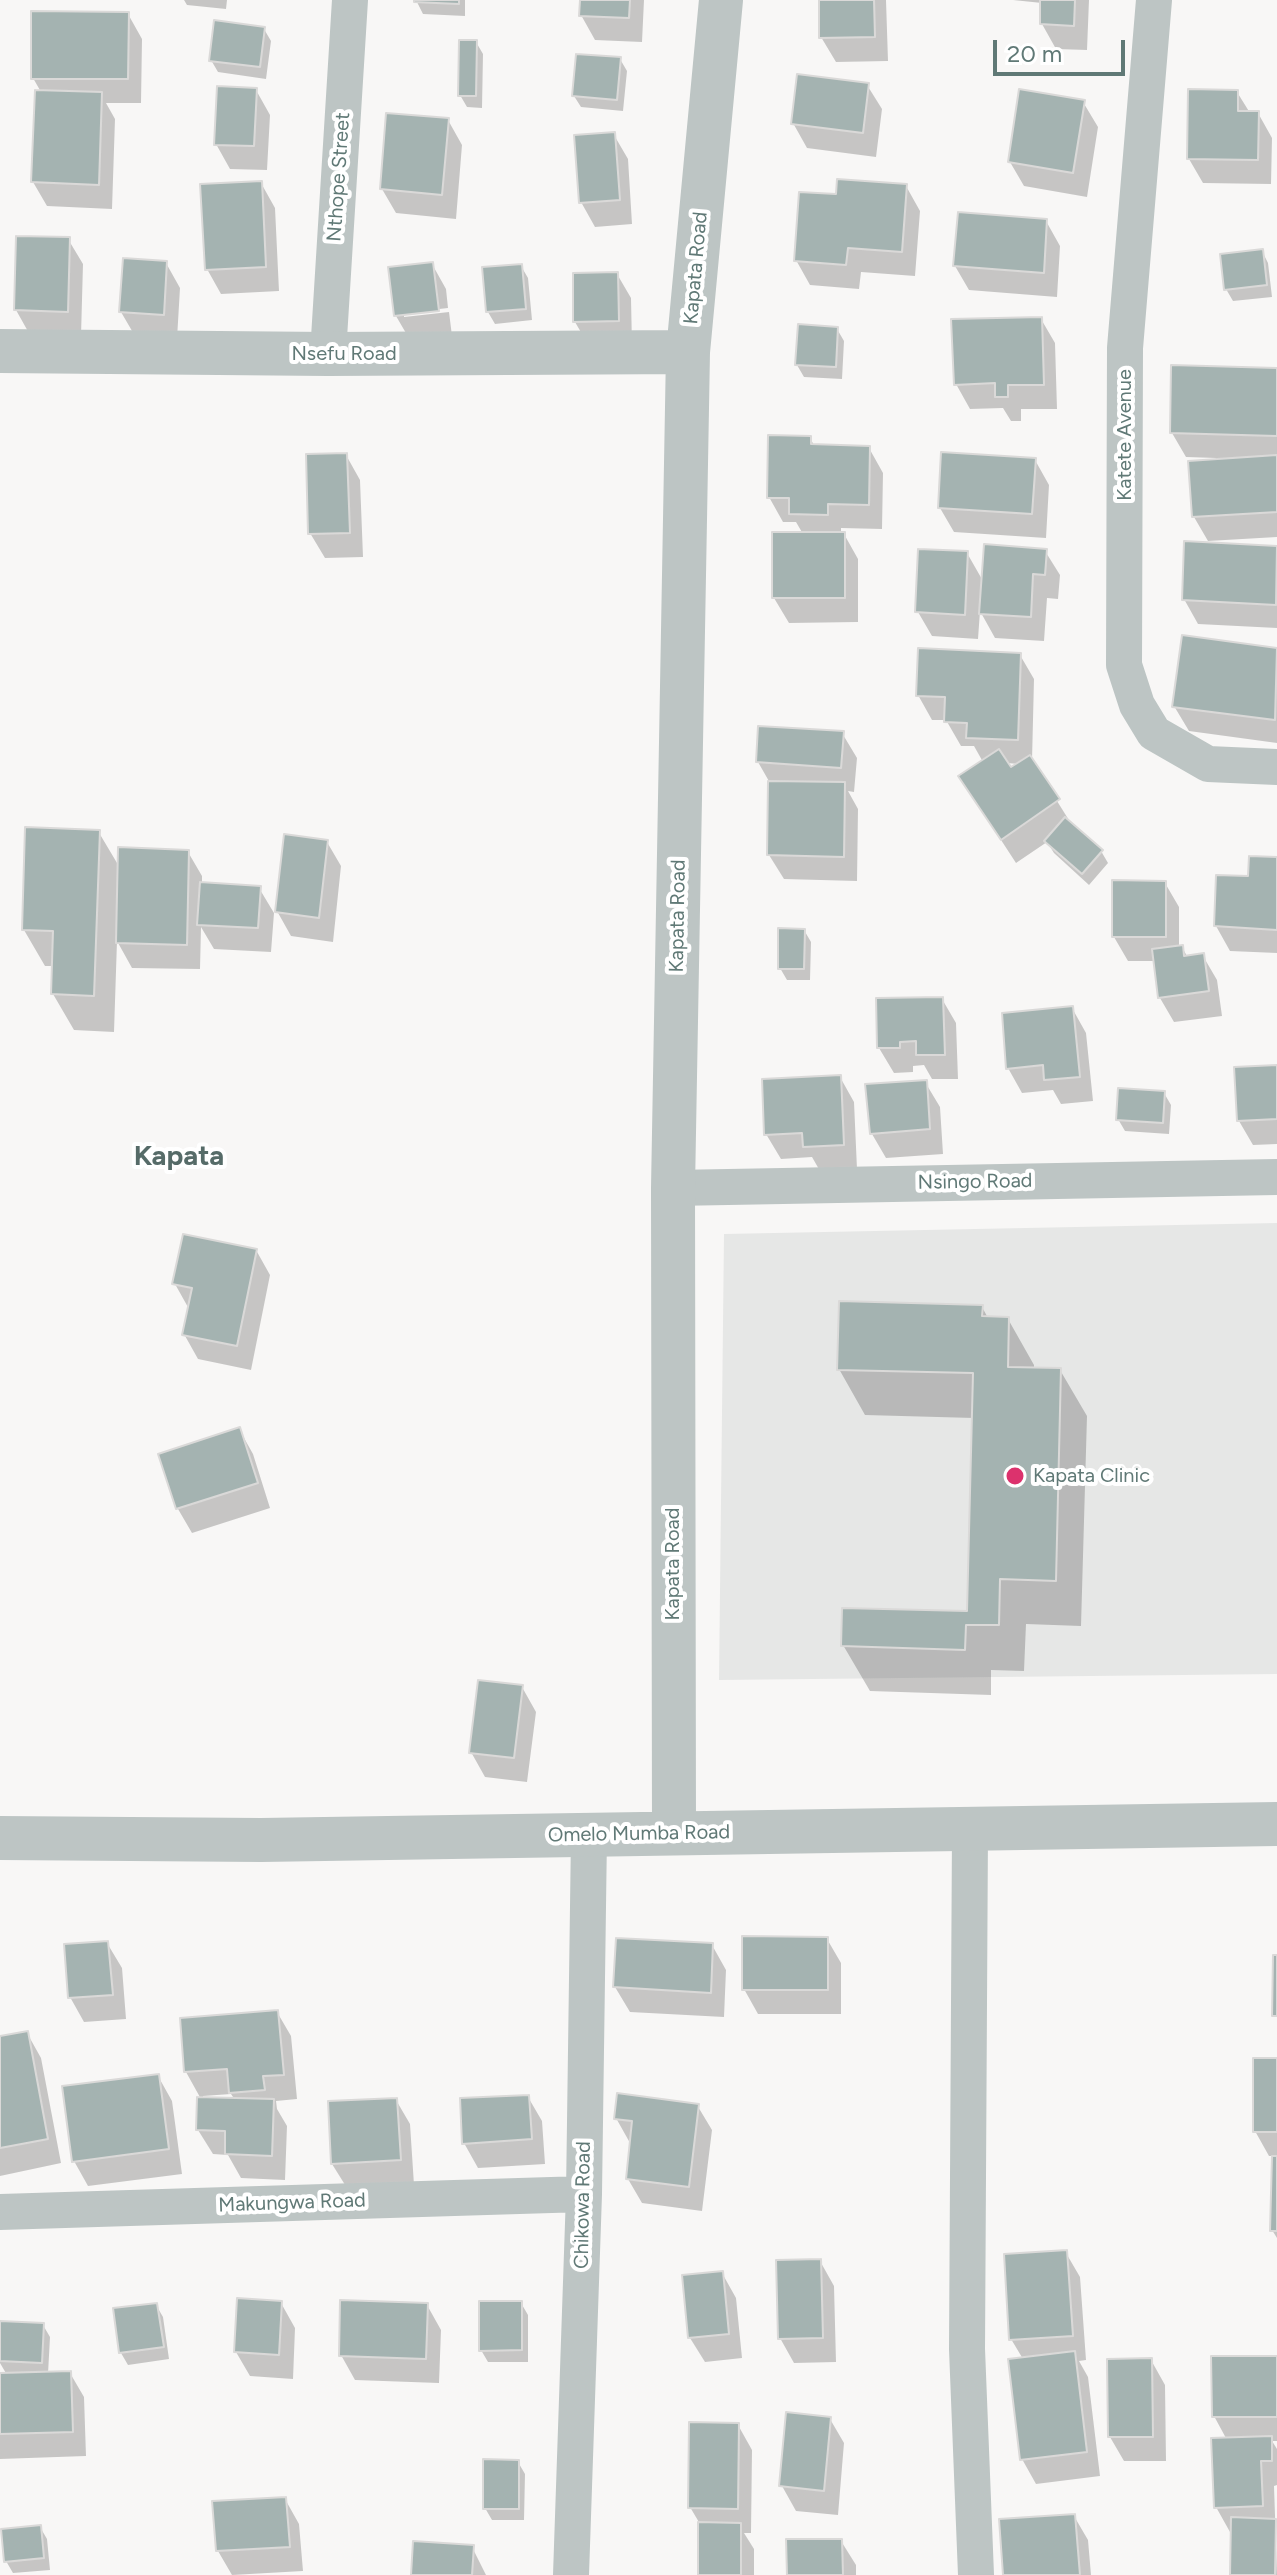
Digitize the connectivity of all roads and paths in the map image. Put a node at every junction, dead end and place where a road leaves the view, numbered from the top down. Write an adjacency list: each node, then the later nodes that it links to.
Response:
1 (350, 0): 6 (street, Nthope Street)
2 (721, 0): 5 (street, Kapata Road)
3 (1154, 0): 7 (street, Katete Avenue)
4 (0, 351): 6 (street, Nsefu Road)
5 (688, 352): 6 (street, Nsefu Road); 9 (street, Kapata Road)
6 (328, 354)
7 (1277, 767)
8 (1277, 1177): 9 (street, Nsingo Road)
9 (673, 1188): 12 (street, Kapata Road)
10 (1277, 1824): 11 (street, Omelo Mumba Road)
11 (970, 1830): 12 (street, Omelo Mumba Road); 18 (street)
12 (674, 1833): 13 (street, Omelo Mumba Road)
13 (589, 1835): 14 (street, Omelo Mumba Road); 15 (street, Chikowa Road)
14 (0, 1838)
15 (584, 2194): 16 (street, Makungwa Road); 17 (street, Chikowa Road)
16 (0, 2212)
17 (571, 2575)
18 (976, 2575)

